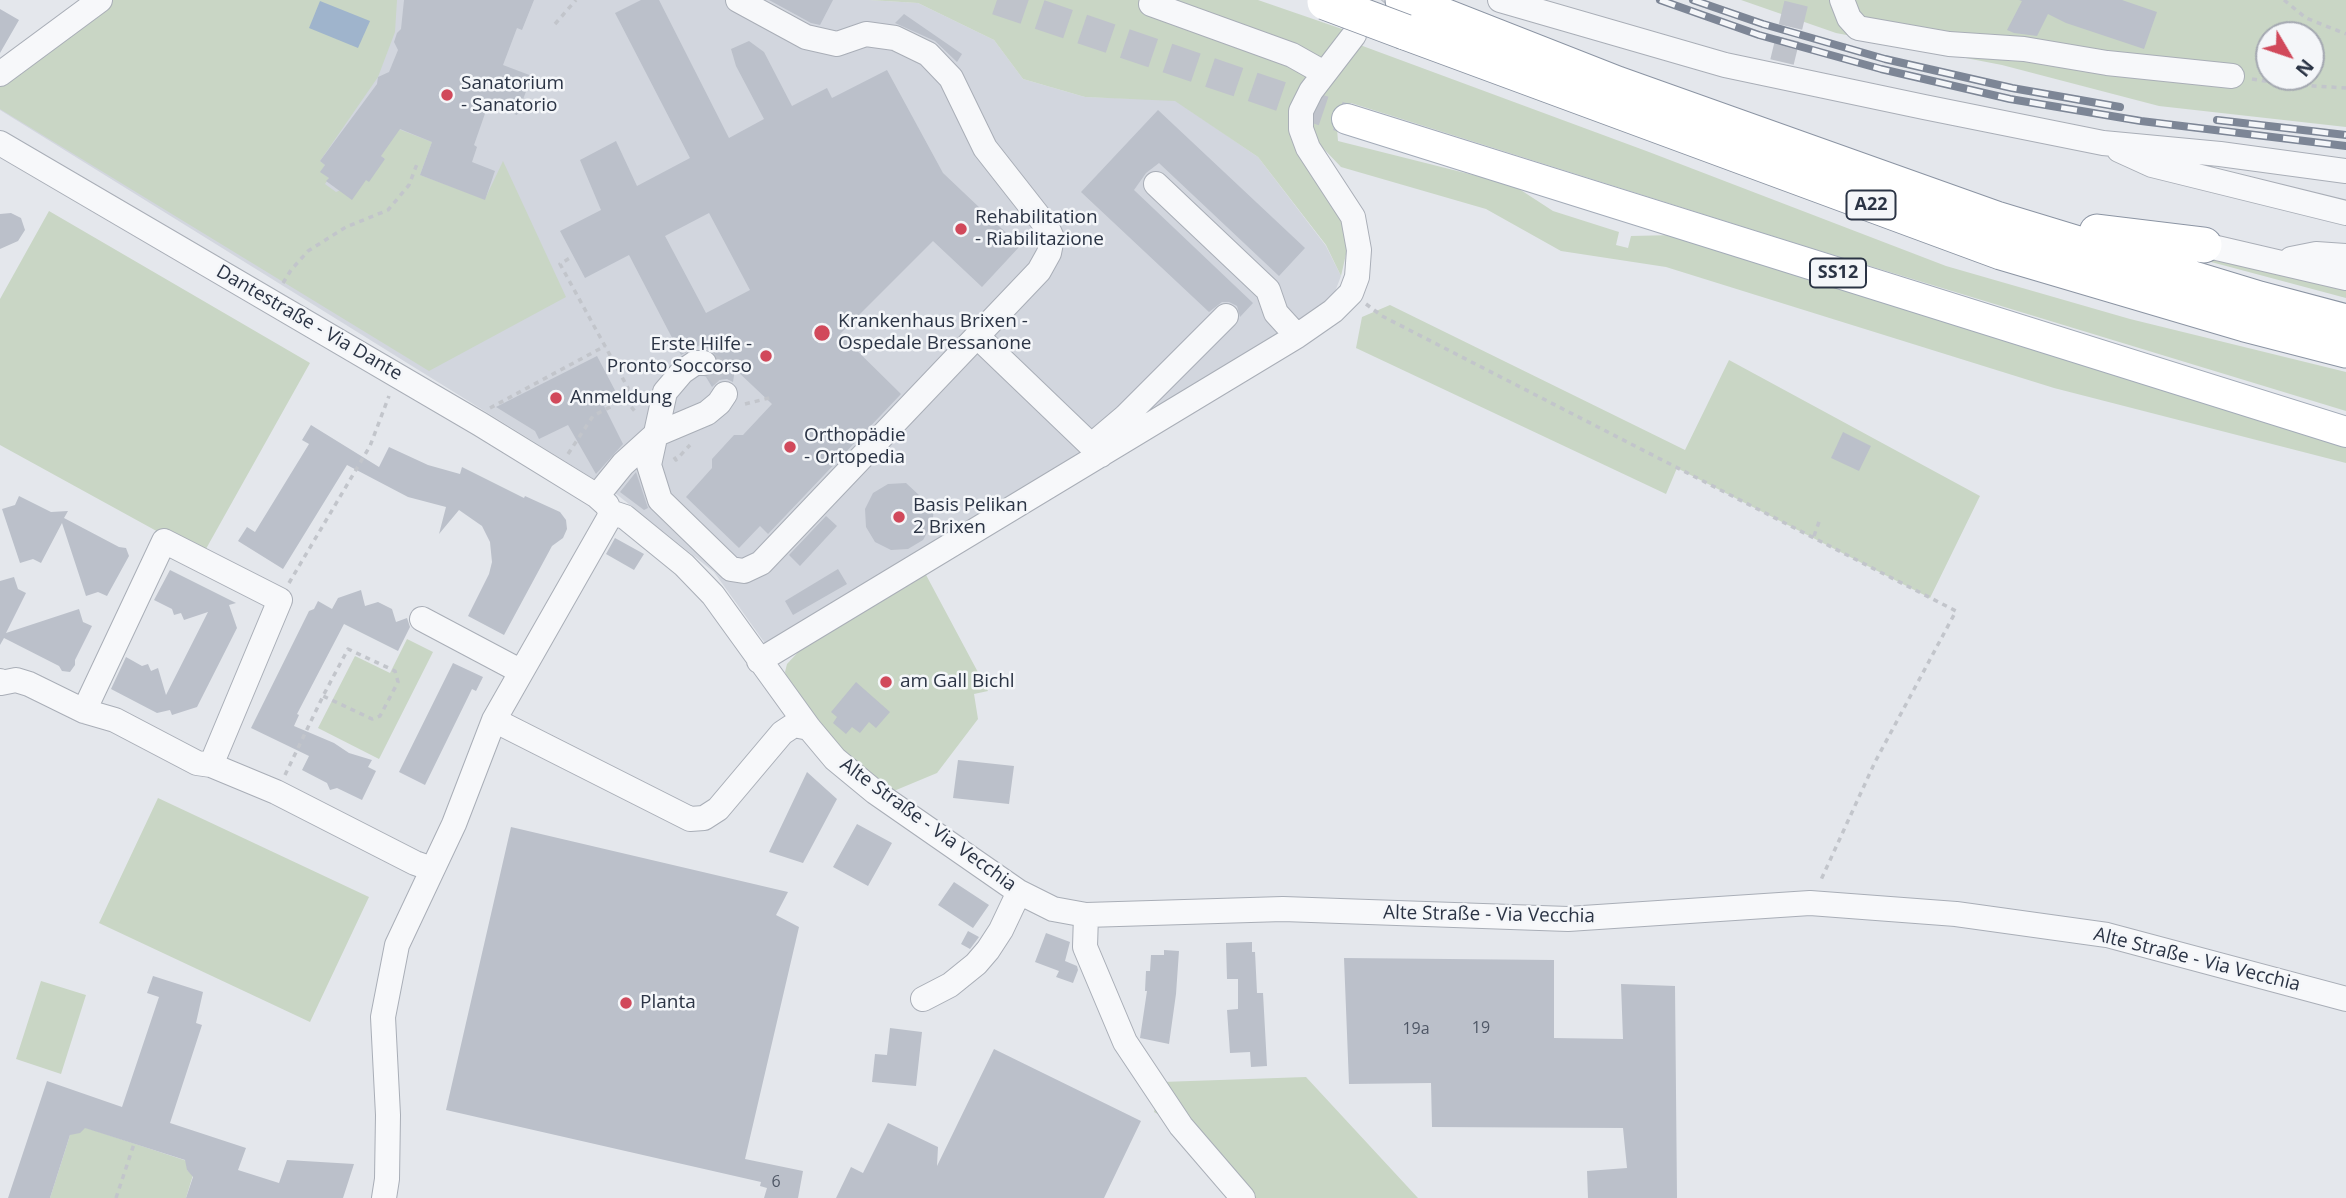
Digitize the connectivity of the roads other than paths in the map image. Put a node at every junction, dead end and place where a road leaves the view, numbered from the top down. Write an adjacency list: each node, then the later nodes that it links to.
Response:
1 (100, 0): 10 (street)
2 (738, 0): 26 (street)
3 (1500, 0): 14 (street)
4 (1842, 0): 11 (street)
5 (1322, 1): 7 (highway, A22, bridge)
6 (1152, 4): 9 (street)
7 (1411, 13): 18 (highway, A22); 27 (highway, A22)
8 (1354, 35): 9 (street)
9 (1324, 73): 25 (street)
10 (0, 74)
11 (2232, 76)
12 (1347, 119): 30 (main road, SS12)
13 (0, 143): 33 (street, Dantestraße - Via Dante)
14 (2103, 143): 15 (street); 17 (street)
15 (2346, 171)
16 (1156, 184): 25 (street)
17 (2346, 213)
18 (1996, 219): 19 (highway); 24 (highway, A22)
19 (2204, 245): 21 (street)
20 (2346, 256): 21 (street)
21 (2280, 262): 22 (street)
22 (2346, 278)
23 (1226, 316): 32 (street)
24 (2346, 321)
25 (1297, 336): 32 (street)
26 (978, 337): 31 (street); 32 (street)
27 (2346, 351)
28 (704, 363): 31 (street)
29 (725, 394): 31 (street)
30 (2346, 432)
31 (655, 435): 33 (street)
32 (1101, 455): 35 (street)
33 (604, 504): 35 (street, Dantestraße - Via Dante); 36 (street)
34 (422, 619): 36 (street)
35 (759, 661): 40 (street, Alte Straße - Via Vecchia)
36 (520, 671): 39 (street)
37 (0, 681): 38 (street)
38 (84, 711): 41 (street); 41 (street)
39 (494, 720): 40 (street); 42 (street)
40 (808, 728): 43 (street, Alte Straße - Via Vecchia)
41 (211, 765): 42 (street)
42 (432, 869): 47 (street)
43 (1019, 892): 44 (street, Alte Straße - Via Vecchia); 45 (street)
44 (1086, 915): 46 (street, Alte Straße - Via Vecchia); 48 (street)
45 (923, 999)
46 (2346, 999)
47 (384, 1198)
48 (1243, 1198)

